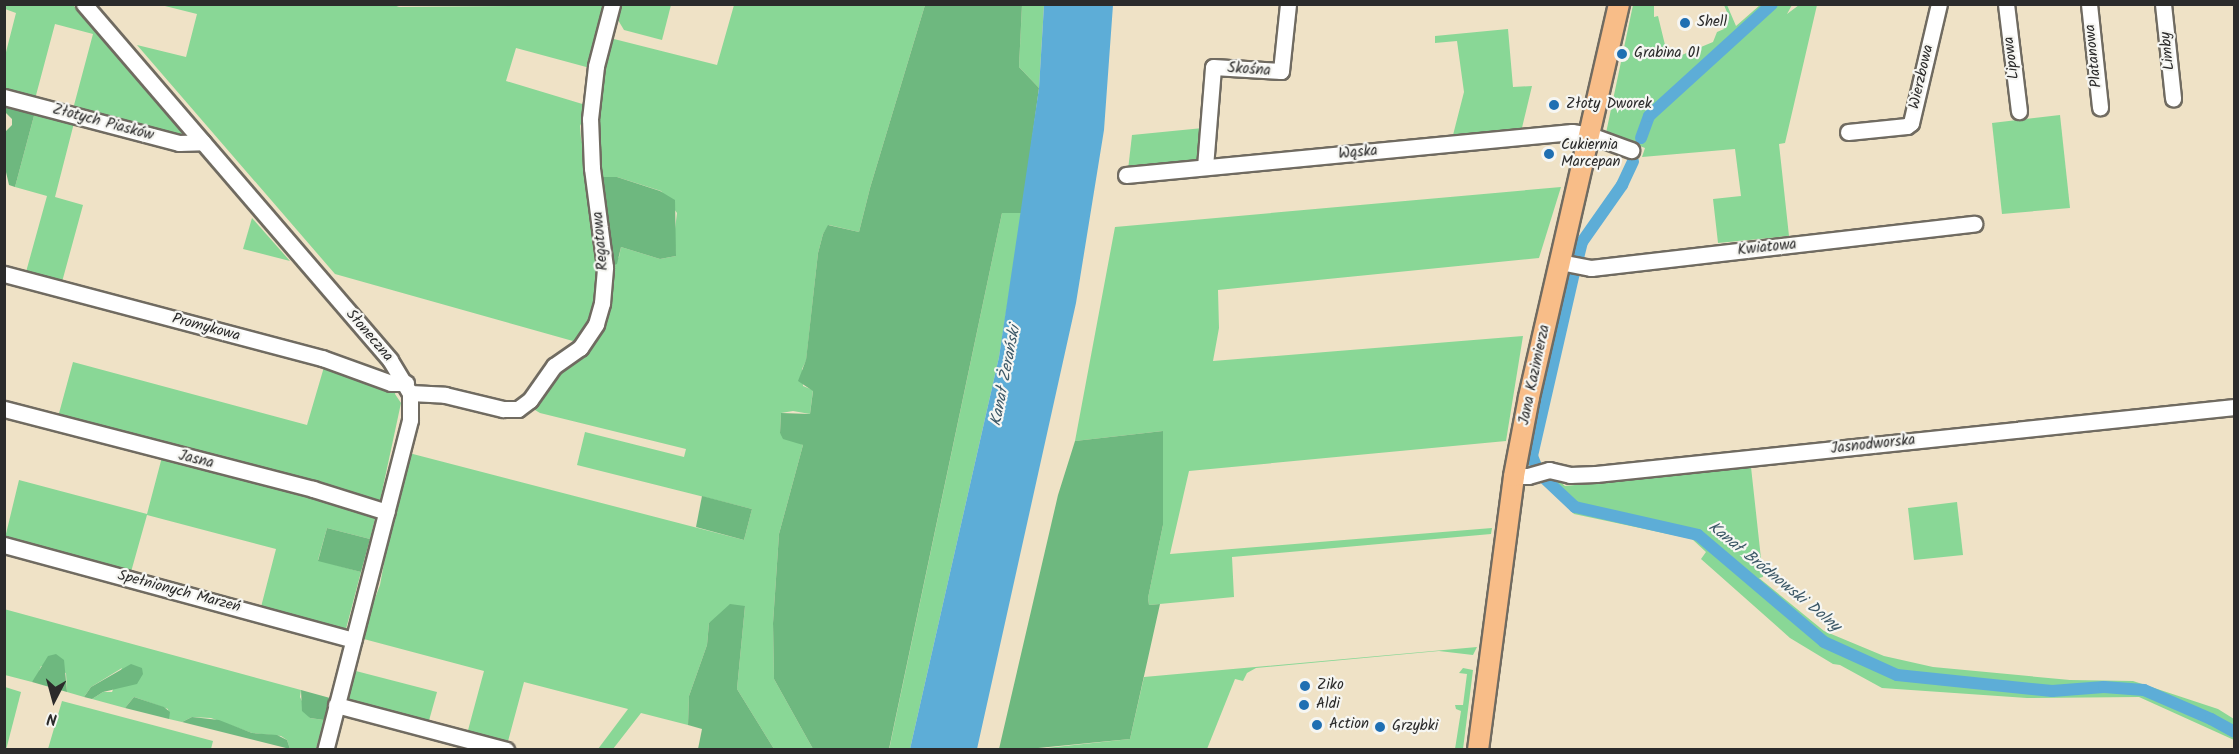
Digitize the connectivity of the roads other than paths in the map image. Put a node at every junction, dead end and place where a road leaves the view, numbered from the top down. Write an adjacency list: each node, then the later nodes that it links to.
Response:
1 (84, 4): 15 (street, Słoneczna)
2 (612, 4): 22 (street, Regatowa)
3 (1288, 4): 17 (street, Skośna)
4 (1619, 4): 14 (main road, Jana Kazimierza)
5 (1939, 4): 13 (street, Wierzbowa)
6 (2006, 4): 12 (street, Lipowa)
7 (2089, 4): 11 (street, Platanowa)
8 (2163, 4): 10 (street, Limby)
9 (4, 97): 15 (street, Złotych Piasków)
10 (2174, 99)
11 (2100, 107)
12 (2019, 111)
13 (1848, 132)
14 (1590, 135): 16 (street); 17 (street, Wąska); 20 (main road, Jana Kazimierza)
15 (203, 142): 22 (street, Słoneczna)
16 (1631, 150)
17 (1205, 167): 18 (street, Wąska)
18 (1126, 175)
19 (1974, 224): 20 (street, Kwiatowa)
20 (1560, 262): 25 (main road, Jana Kazimierza)
21 (4, 274): 22 (street, Promykowa)
22 (408, 388): 26 (street)
23 (2235, 406): 25 (street, Jasnodworska)
24 (4, 410): 26 (street, Jasna)
25 (1514, 476): 32 (main road, Jana Kazimierza)
26 (387, 512): 28 (street)
27 (4, 545): 28 (street, Spełnionych Marzeń)
28 (353, 640): 29 (street)
29 (336, 705): 30 (street); 31 (street)
30 (325, 750)
31 (506, 750)
32 (1478, 750)

